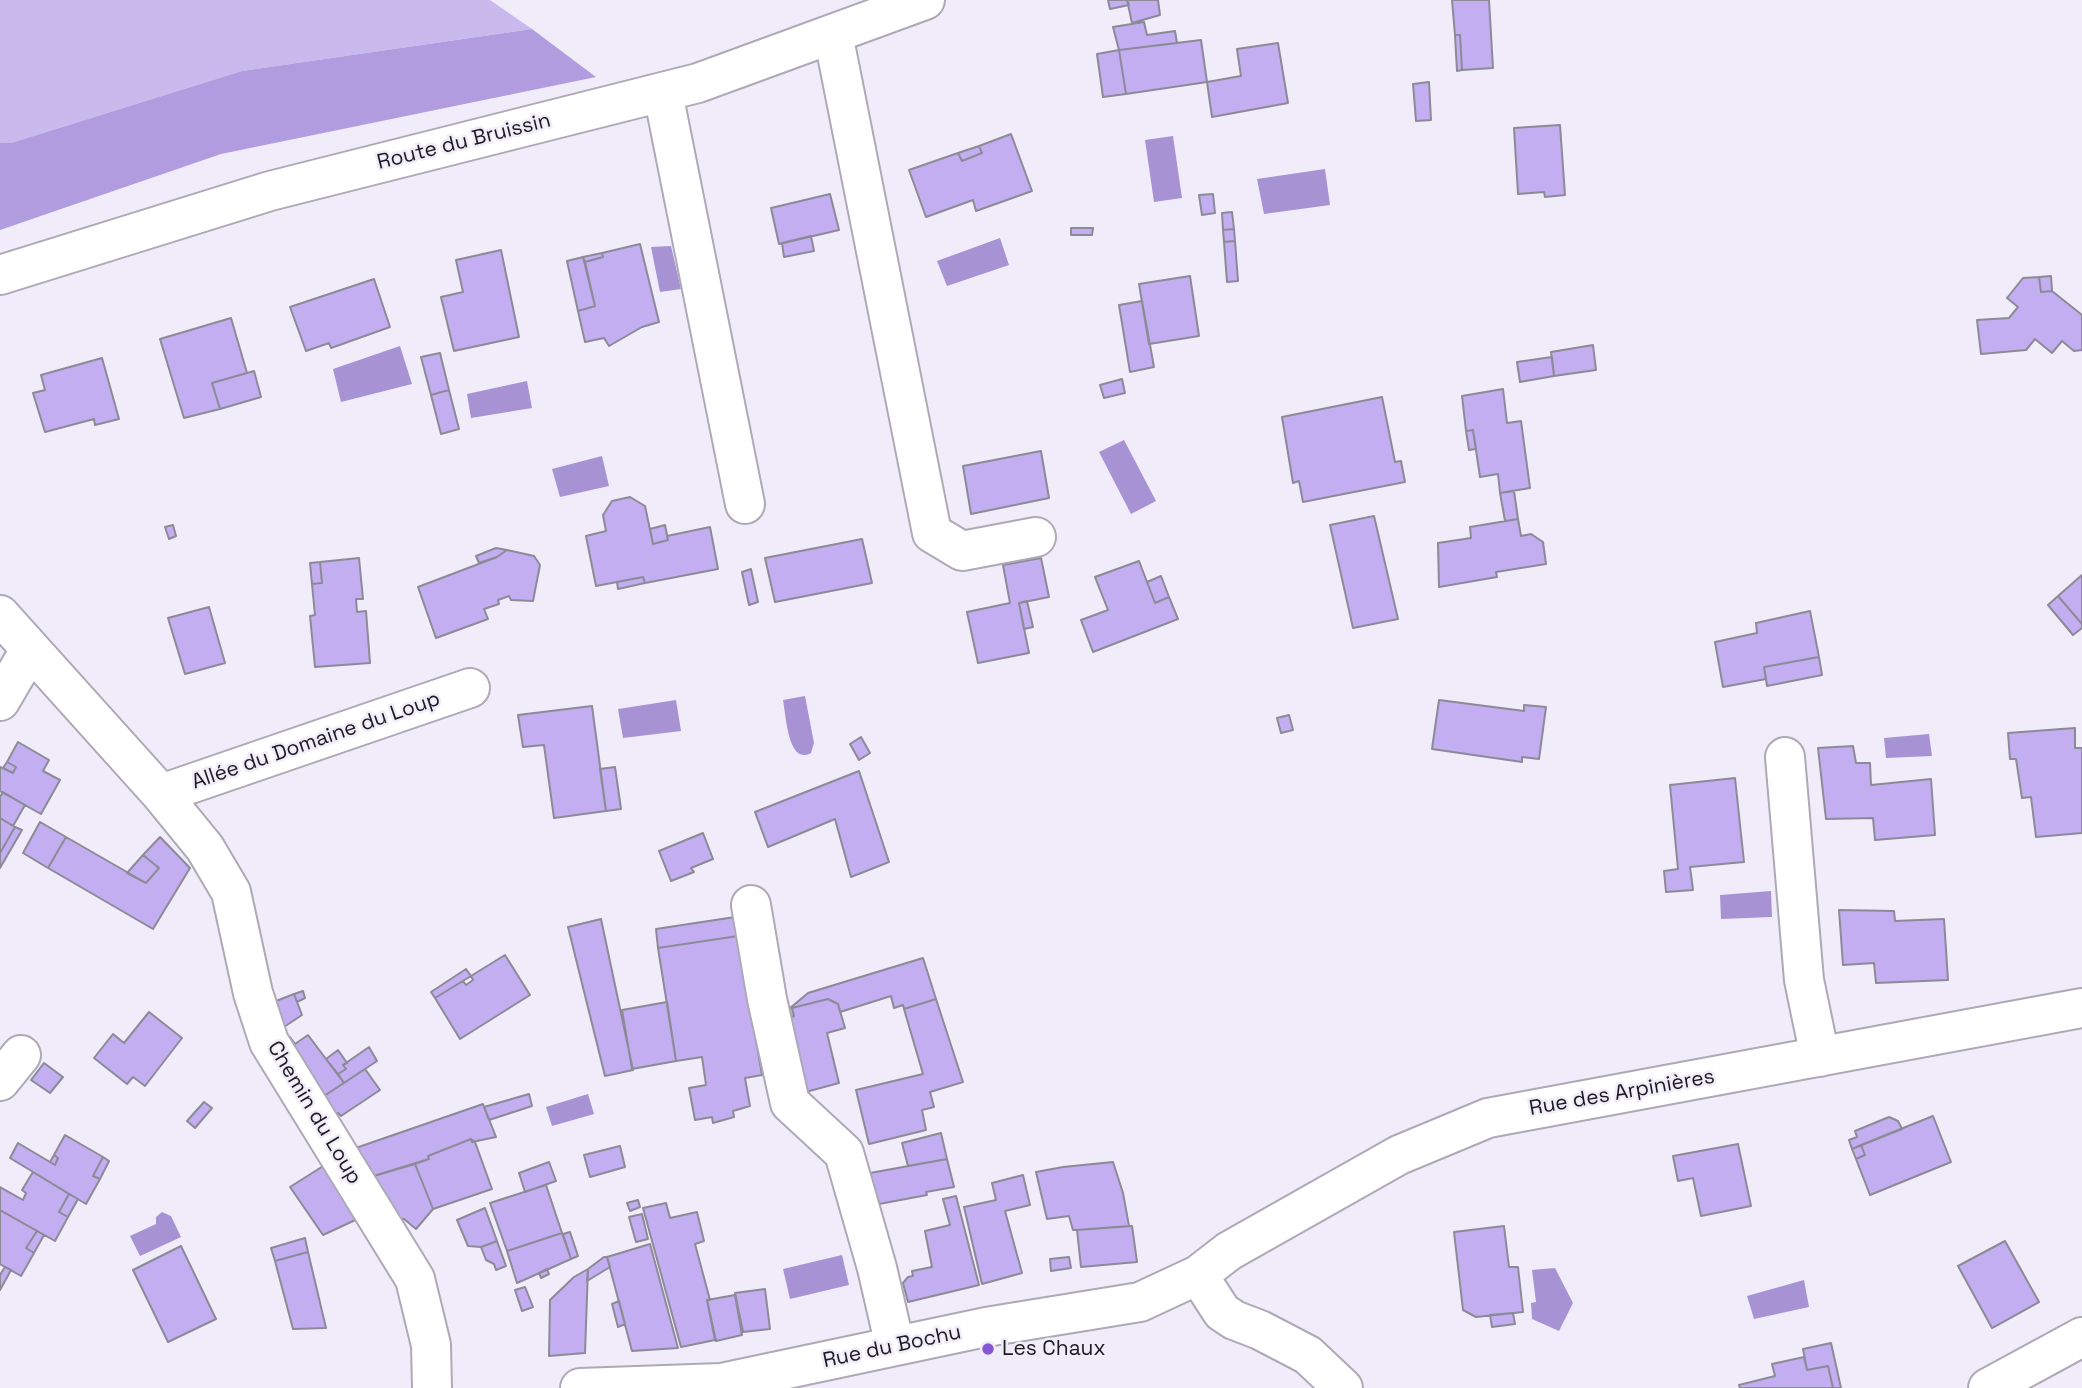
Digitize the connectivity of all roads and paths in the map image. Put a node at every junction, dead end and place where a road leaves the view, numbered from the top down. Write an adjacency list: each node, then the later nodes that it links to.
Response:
1 (925, 0): 2 (street, Route du Bruissin)
2 (833, 34): 3 (street, Route du Bruissin); 6 (street)
3 (663, 93): 4 (street, Route du Bruissin); 5 (street)
4 (0, 275)
5 (745, 504)
6 (1036, 537)
7 (1, 618): 8 (street, Chemin du Loup)
8 (30, 650): 10 (street); 12 (street, Chemin du Loup)
9 (470, 688): 12 (street, Allée du Domaine du Loup)
10 (0, 701)
11 (1785, 757): 15 (street)
12 (161, 794): 19 (street, Chemin du Loup)
13 (751, 905): 18 (street)
14 (2082, 1008): 15 (street, Rue des Arpinières)
15 (1820, 1057): 16 (street, Rue des Arpinières)
16 (1198, 1275): 18 (street, Rue du Bochu); 21 (street)
17 (2082, 1337): 22 (street)
18 (895, 1346): 20 (street, Rue du Bochu)
19 (432, 1388)
20 (580, 1388)
21 (1343, 1388)
22 (1988, 1388)

